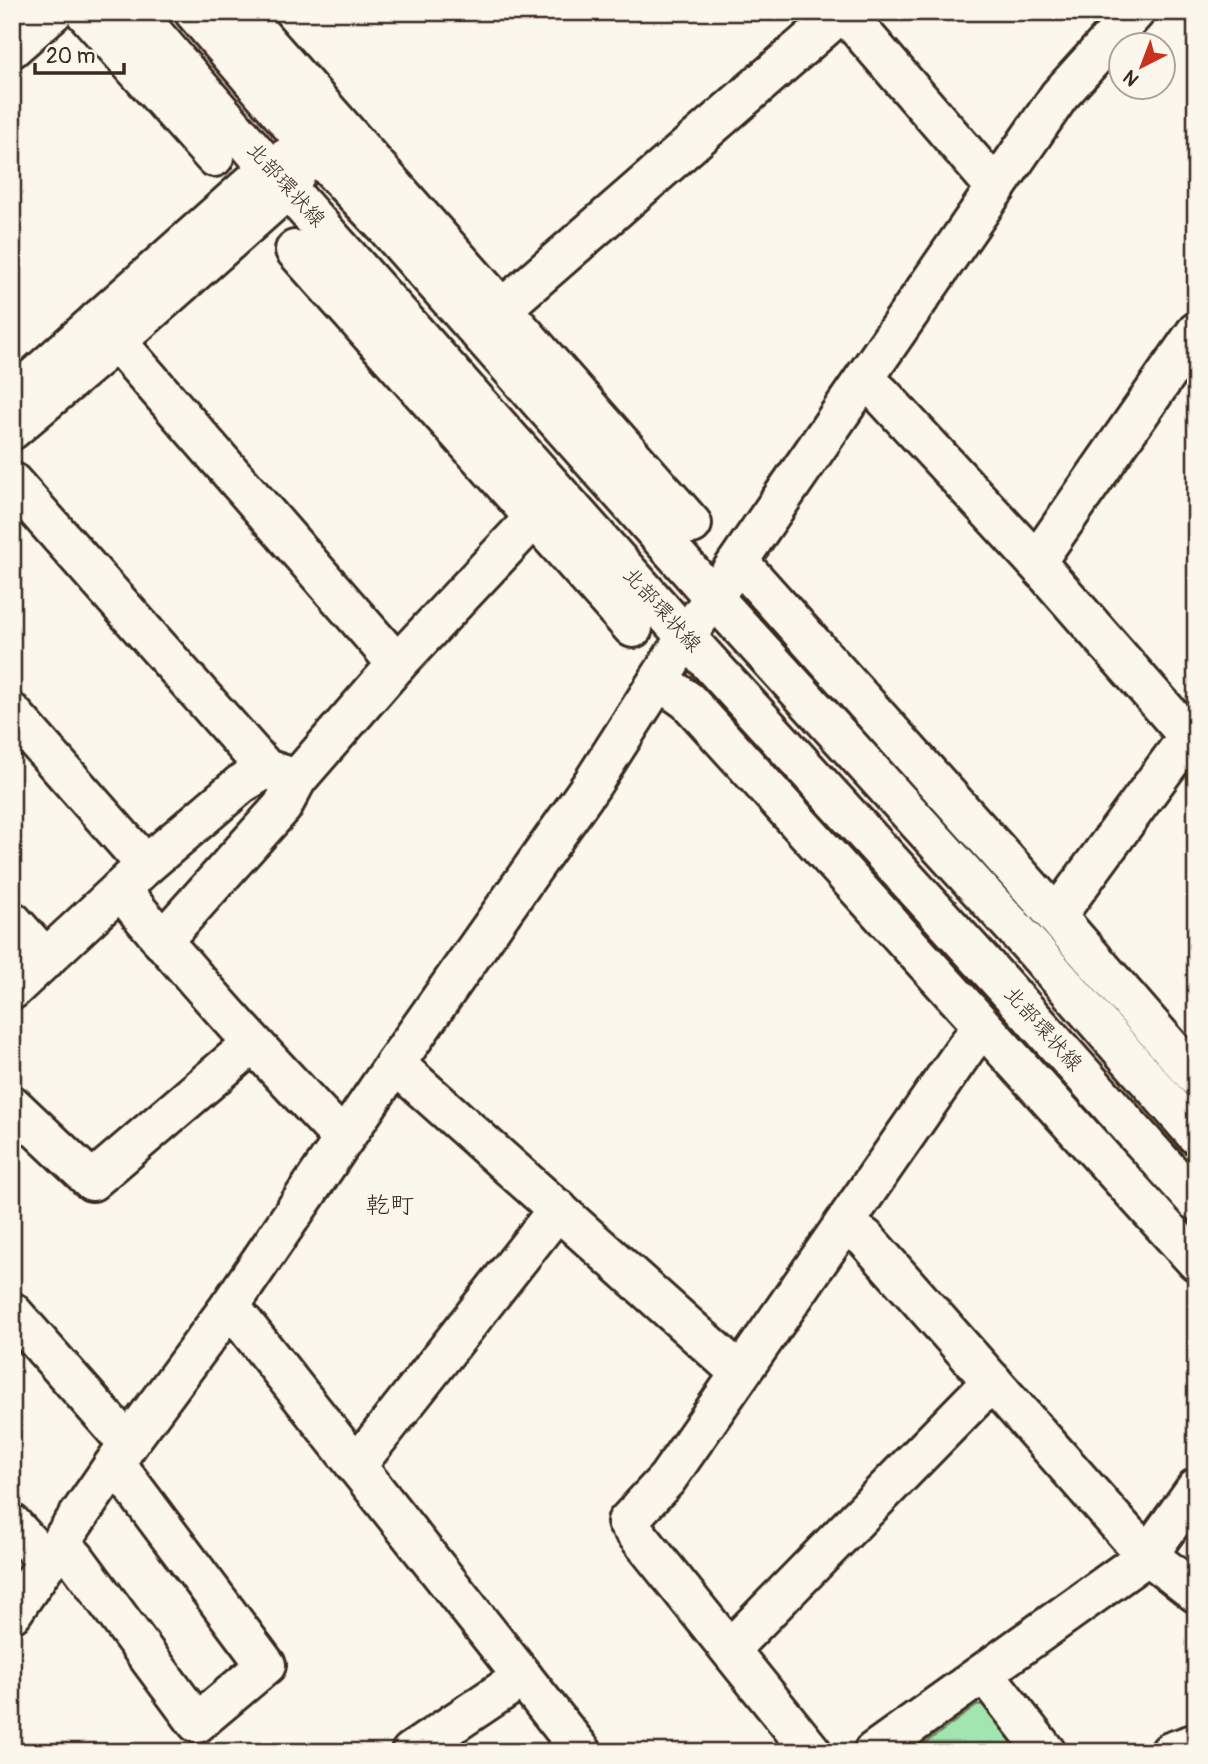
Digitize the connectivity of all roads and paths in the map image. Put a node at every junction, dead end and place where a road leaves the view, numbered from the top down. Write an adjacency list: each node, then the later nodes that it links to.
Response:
1 (53, 12): 8 (street)
2 (85, 12): 9 (street)
3 (135, 12): 10 (street, 北部環状線)
4 (194, 12): 11 (street, 北部環状線)
5 (240, 12): 17 (street)
6 (843, 12): 14 (street); 19 (street)
7 (1136, 12): 14 (street)
8 (12, 48)
9 (117, 48): 10 (street); 12 (street)
10 (190, 74): 13 (street, 北部環状線)
11 (309, 146): 13 (street); 15 (street, 北部環状線)
12 (214, 157)
13 (279, 178): 18 (street, 北部環状線); 20 (street)
14 (996, 188): 24 (street)
15 (385, 226): 17 (street); 26 (street, 北部環状線)
16 (295, 250): 22 (street)
17 (453, 252): 19 (street)
18 (359, 267): 22 (street); 33 (street, 北部環状線)
19 (503, 308): 23 (street)
20 (108, 331): 25 (street); 27 (street); 37 (street)
21 (1196, 332): 32 (street)
22 (374, 338): 30 (street)
23 (532, 341): 26 (street); 29 (street)
24 (864, 379): 31 (street); 32 (street)
25 (12, 397)
26 (540, 401): 34 (street, 北部環状線)
27 (12, 430)
28 (12, 482): 41 (street)
29 (692, 524)
30 (544, 529): 33 (street); 35 (street); 37 (street)
31 (739, 562): 34 (street); 43 (street)
32 (1035, 562): 40 (street)
33 (629, 573): 36 (street, 北部環状線)
34 (714, 598): 36 (street); 53 (street, 北部環状線)
35 (633, 628)
36 (686, 637): 38 (street); 55 (street, 北部環状線)
37 (397, 664): 41 (street)
38 (660, 681): 48 (street); 50 (street)
39 (12, 713): 42 (street)
40 (1193, 736): 43 (street)
41 (282, 774): 42 (street); 45 (street)
42 (133, 877): 45 (street); 46 (street)
43 (1055, 915): 51 (street)
44 (12, 920): 46 (street)
45 (162, 941): 49 (street)
46 (46, 959): 47 (street)
47 (12, 990)
48 (983, 1027): 57 (street); 58 (street)
49 (252, 1044): 52 (street); 54 (street)
50 (395, 1064): 54 (street); 56 (street)
51 (1196, 1077)
52 (12, 1105)
53 (1196, 1135)
54 (343, 1139): 59 (street)
55 (1196, 1201)
56 (558, 1209): 61 (street); 64 (street)
57 (844, 1224): 61 (street); 62 (street)
58 (1196, 1261)
59 (230, 1306): 63 (street); 64 (street)
60 (12, 1312): 63 (street)
61 (740, 1373): 71 (street)
62 (992, 1381): 68 (street); 71 (street)
63 (121, 1454): 67 (street); 67 (street)
64 (356, 1466): 73 (street)
65 (1196, 1488): 68 (street)
66 (12, 1524): 67 (street)
67 (54, 1553): 70 (street)
68 (1148, 1555): 69 (street); 72 (street)
69 (1196, 1593)
70 (12, 1613)
71 (730, 1649): 77 (street)
72 (984, 1673): 78 (street); 79 (street)
73 (523, 1677): 75 (street); 76 (street)
74 (1196, 1743): 80 (street)
75 (411, 1752)
76 (582, 1752)
77 (812, 1752)
78 (873, 1752)
79 (1046, 1752)
80 (1170, 1752)

